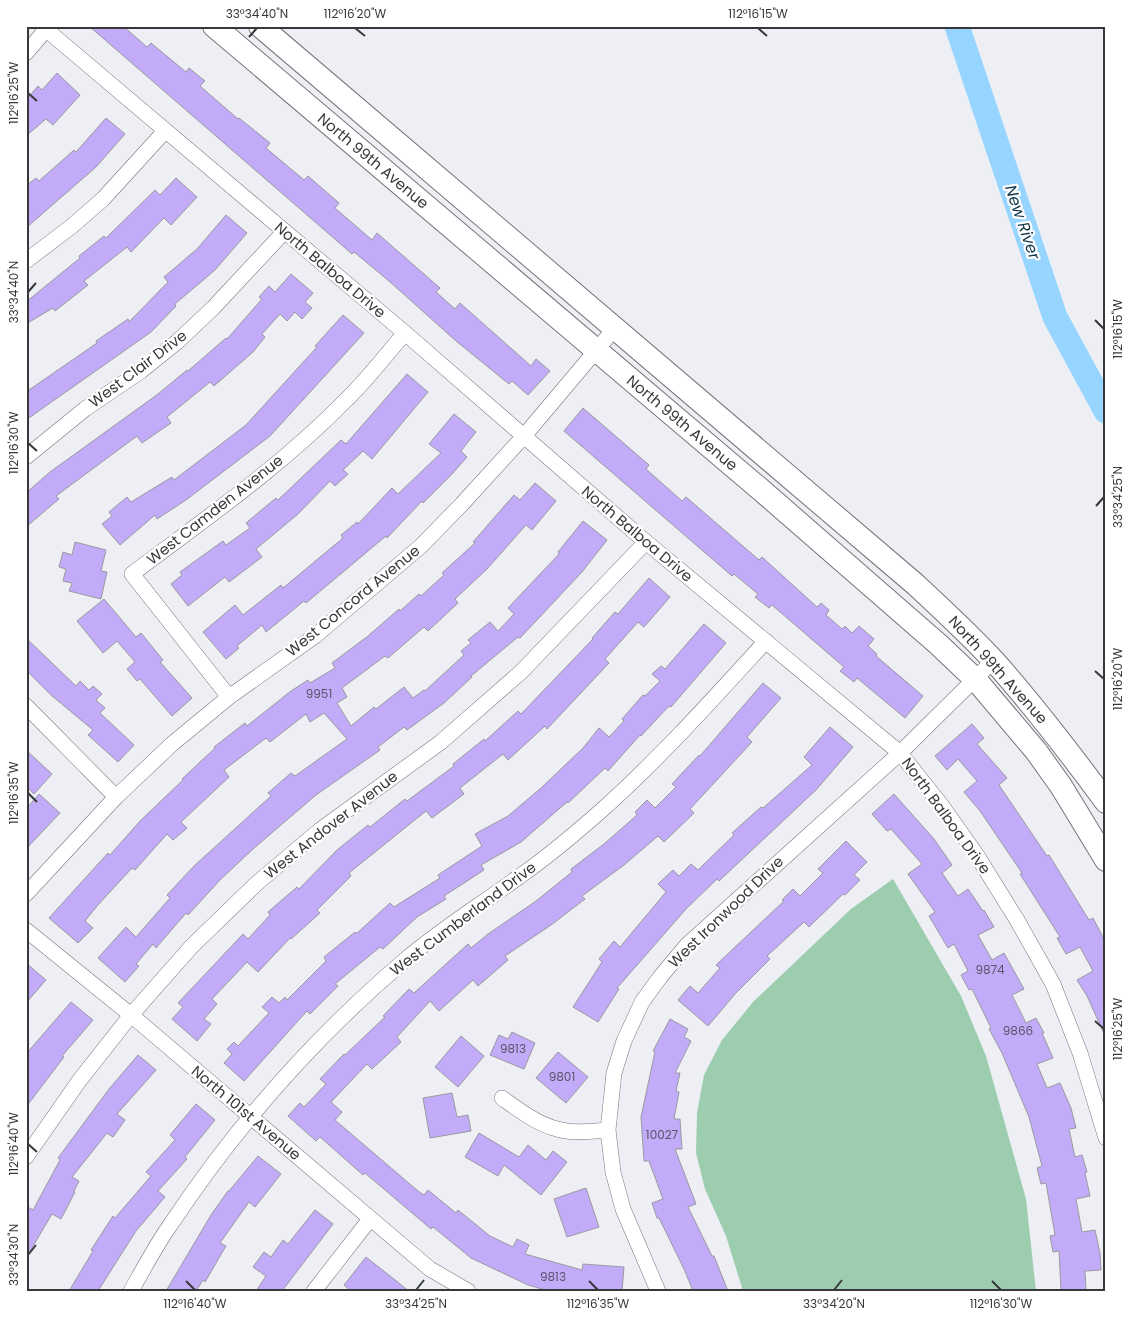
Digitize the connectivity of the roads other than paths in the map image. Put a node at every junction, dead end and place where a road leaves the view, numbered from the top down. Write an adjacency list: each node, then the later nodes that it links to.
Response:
1 (214, 26): 7 (main road, North 99th Avenue)
2 (260, 26): 6 (main road, North 99th Avenue)
3 (46, 28): 4 (street); 5 (street, North Balboa Drive)
4 (26, 53)
5 (164, 130): 8 (street, North Balboa Drive); 9 (street)
6 (411, 155): 7 (main road); 10 (main road, North 99th Avenue)
7 (393, 178): 12 (main road, North 99th Avenue)
8 (284, 232): 11 (street, North Balboa Drive); 14 (street, West Clair Drive)
9 (26, 260)
10 (615, 328): 12 (street, West Concord Avenue); 17 (main road, North 99th Avenue)
11 (405, 334): 13 (street, North Balboa Drive); 19 (street, West Camden Avenue)
12 (596, 350): 13 (street, West Concord Avenue); 18 (main road, North 99th Avenue)
13 (524, 436): 15 (street, North Balboa Drive); 19 (street, West Concord Avenue)
14 (26, 457)
15 (646, 542): 16 (street, North Balboa Drive); 27 (street, West Andover Avenue)
16 (766, 641): 21 (street, North Balboa Drive); 29 (street, West Cumberland Drive)
17 (993, 661): 18 (street, West Ironwood Drive); 23 (main road, North 99th Avenue)
18 (976, 680): 21 (street, West Ironwood Drive); 24 (main road, North 99th Avenue)
19 (229, 697): 22 (street, West Concord Avenue)
20 (26, 706): 22 (street)
21 (900, 753): 30 (street, West Ironwood Drive); 31 (street, North Balboa Drive)
22 (116, 797): 25 (street, West Concord Avenue)
23 (1106, 802)
24 (1106, 860)
25 (26, 894)
26 (26, 930): 27 (street, North 101st Avenue)
27 (131, 1015): 29 (street, North 101st Avenue); 32 (street, West Andover Avenue)
28 (502, 1098): 30 (street)
29 (250, 1116): 33 (street, North 101st Avenue); 34 (street, West Cumberland Drive)
30 (608, 1130): 37 (street, West Ironwood Drive)
31 (1106, 1138)
32 (26, 1157)
33 (370, 1219): 35 (street); 36 (street, North 101st Avenue)
34 (130, 1291)
35 (314, 1291)
36 (468, 1291)
37 (658, 1291)

